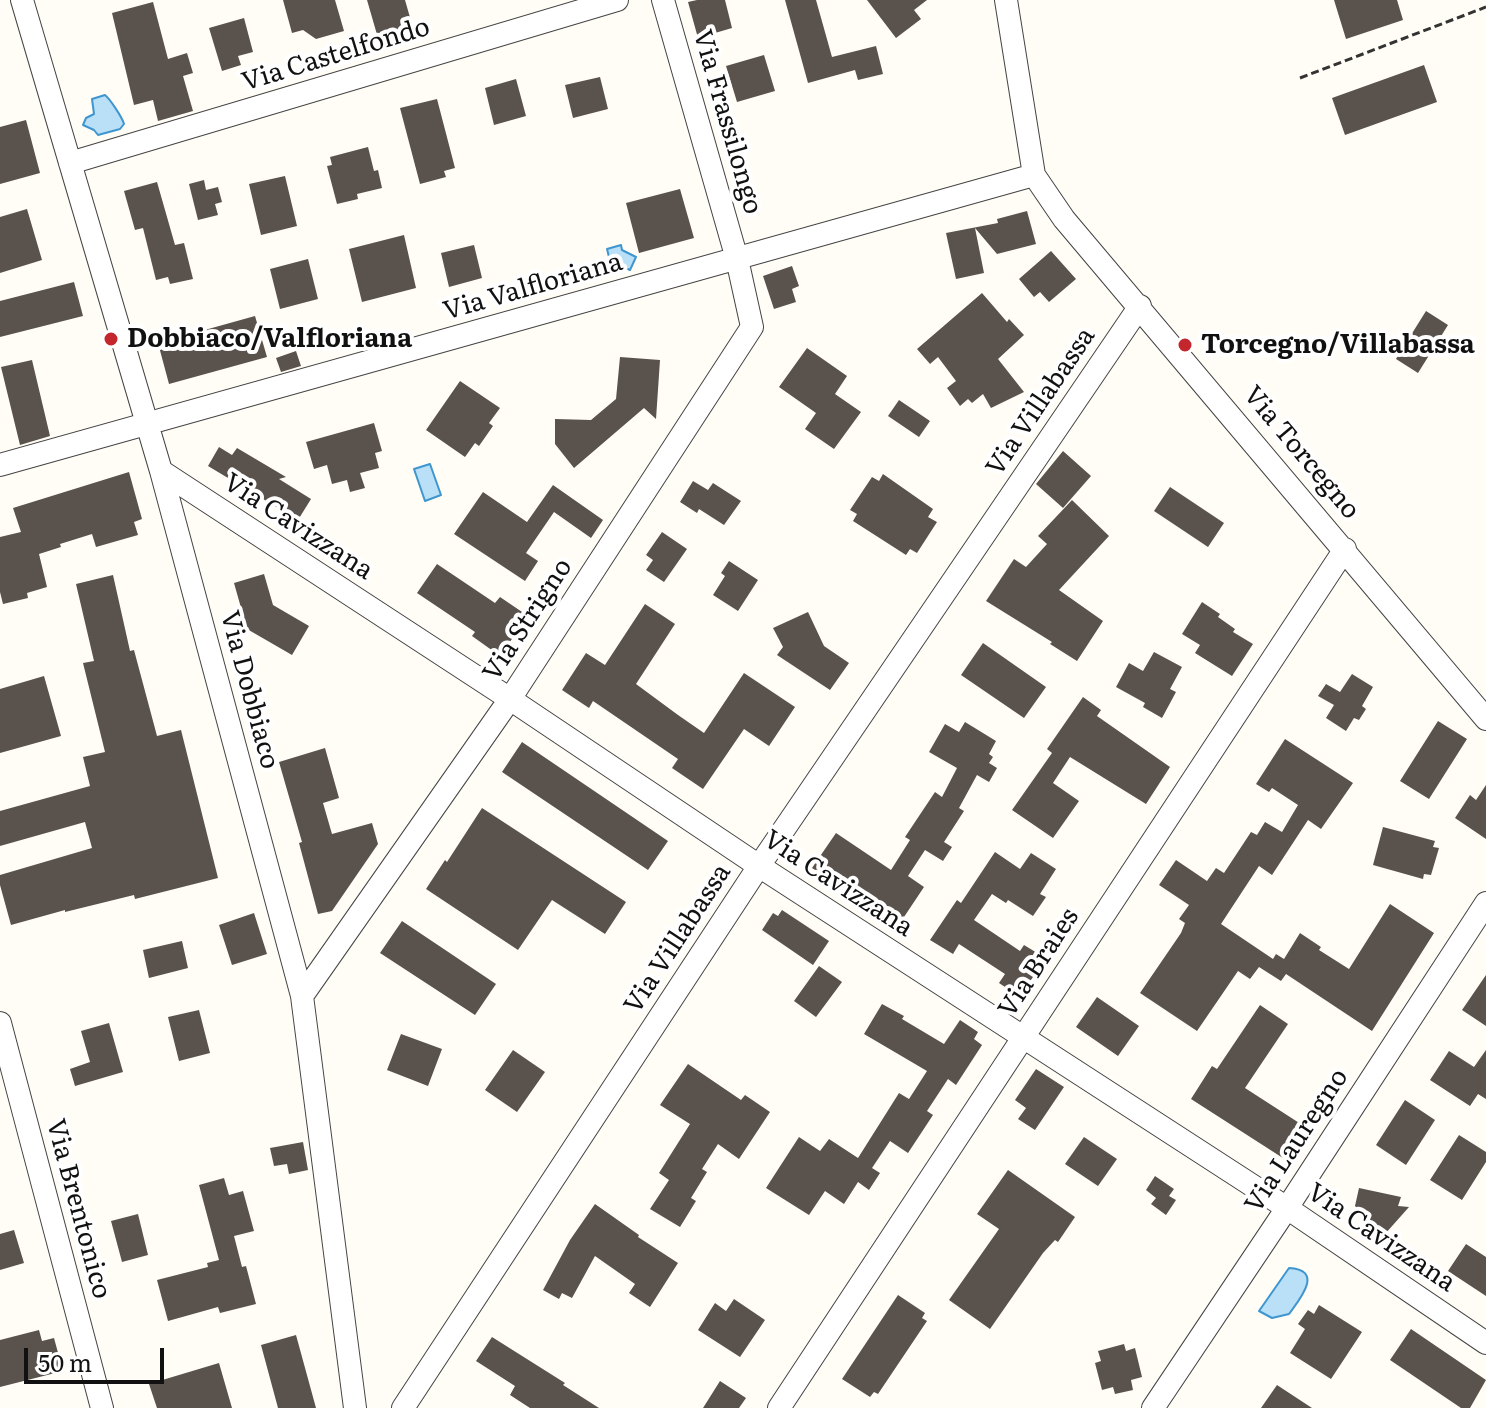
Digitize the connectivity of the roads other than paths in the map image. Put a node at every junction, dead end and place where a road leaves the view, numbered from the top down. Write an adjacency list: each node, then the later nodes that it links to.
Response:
1 (22, 0): 5 (street, Via Dobbiaco)
2 (617, 0): 5 (street, Via Castelfondo)
3 (663, 0): 7 (street, Via Frassilongo)
4 (1006, 0): 6 (street, Via Torcegno)
5 (70, 163): 9 (street, Via Dobbiaco)
6 (1034, 175): 7 (street, Via Valfloriana); 8 (street, Via Torcegno)
7 (737, 259): 9 (street, Via Valfloriana); 13 (street, Via Strigno)
8 (1140, 306): 12 (street, Via Torcegno); 15 (street, Via Villabassa)
9 (145, 425): 10 (street, Via Valfloriana); 11 (street, Via Dobbiaco)
10 (0, 465)
11 (161, 471): 13 (street, Via Cavizzana); 17 (street, Via Dobbiaco)
12 (1345, 549): 14 (street, Via Torcegno); 19 (street, Via Braies)
13 (510, 699): 15 (street, Via Cavizzana); 17 (street, Via Strigno)
14 (1486, 719)
15 (759, 866): 19 (street, Via Cavizzana); 24 (street, Via Villabassa)
16 (1486, 903): 20 (street, Via Lauregno)
17 (302, 996): 23 (street, Via Dobbiaco)
18 (0, 1023): 22 (street, Via Brentonico)
19 (1024, 1037): 20 (street, Via Cavizzana); 25 (street, Via Braies)
20 (1287, 1208): 21 (street, Via Cavizzana); 26 (street, Via Lauregno)
21 (1486, 1343)
22 (102, 1408)
23 (355, 1408)
24 (403, 1408)
25 (779, 1408)
26 (1153, 1408)

